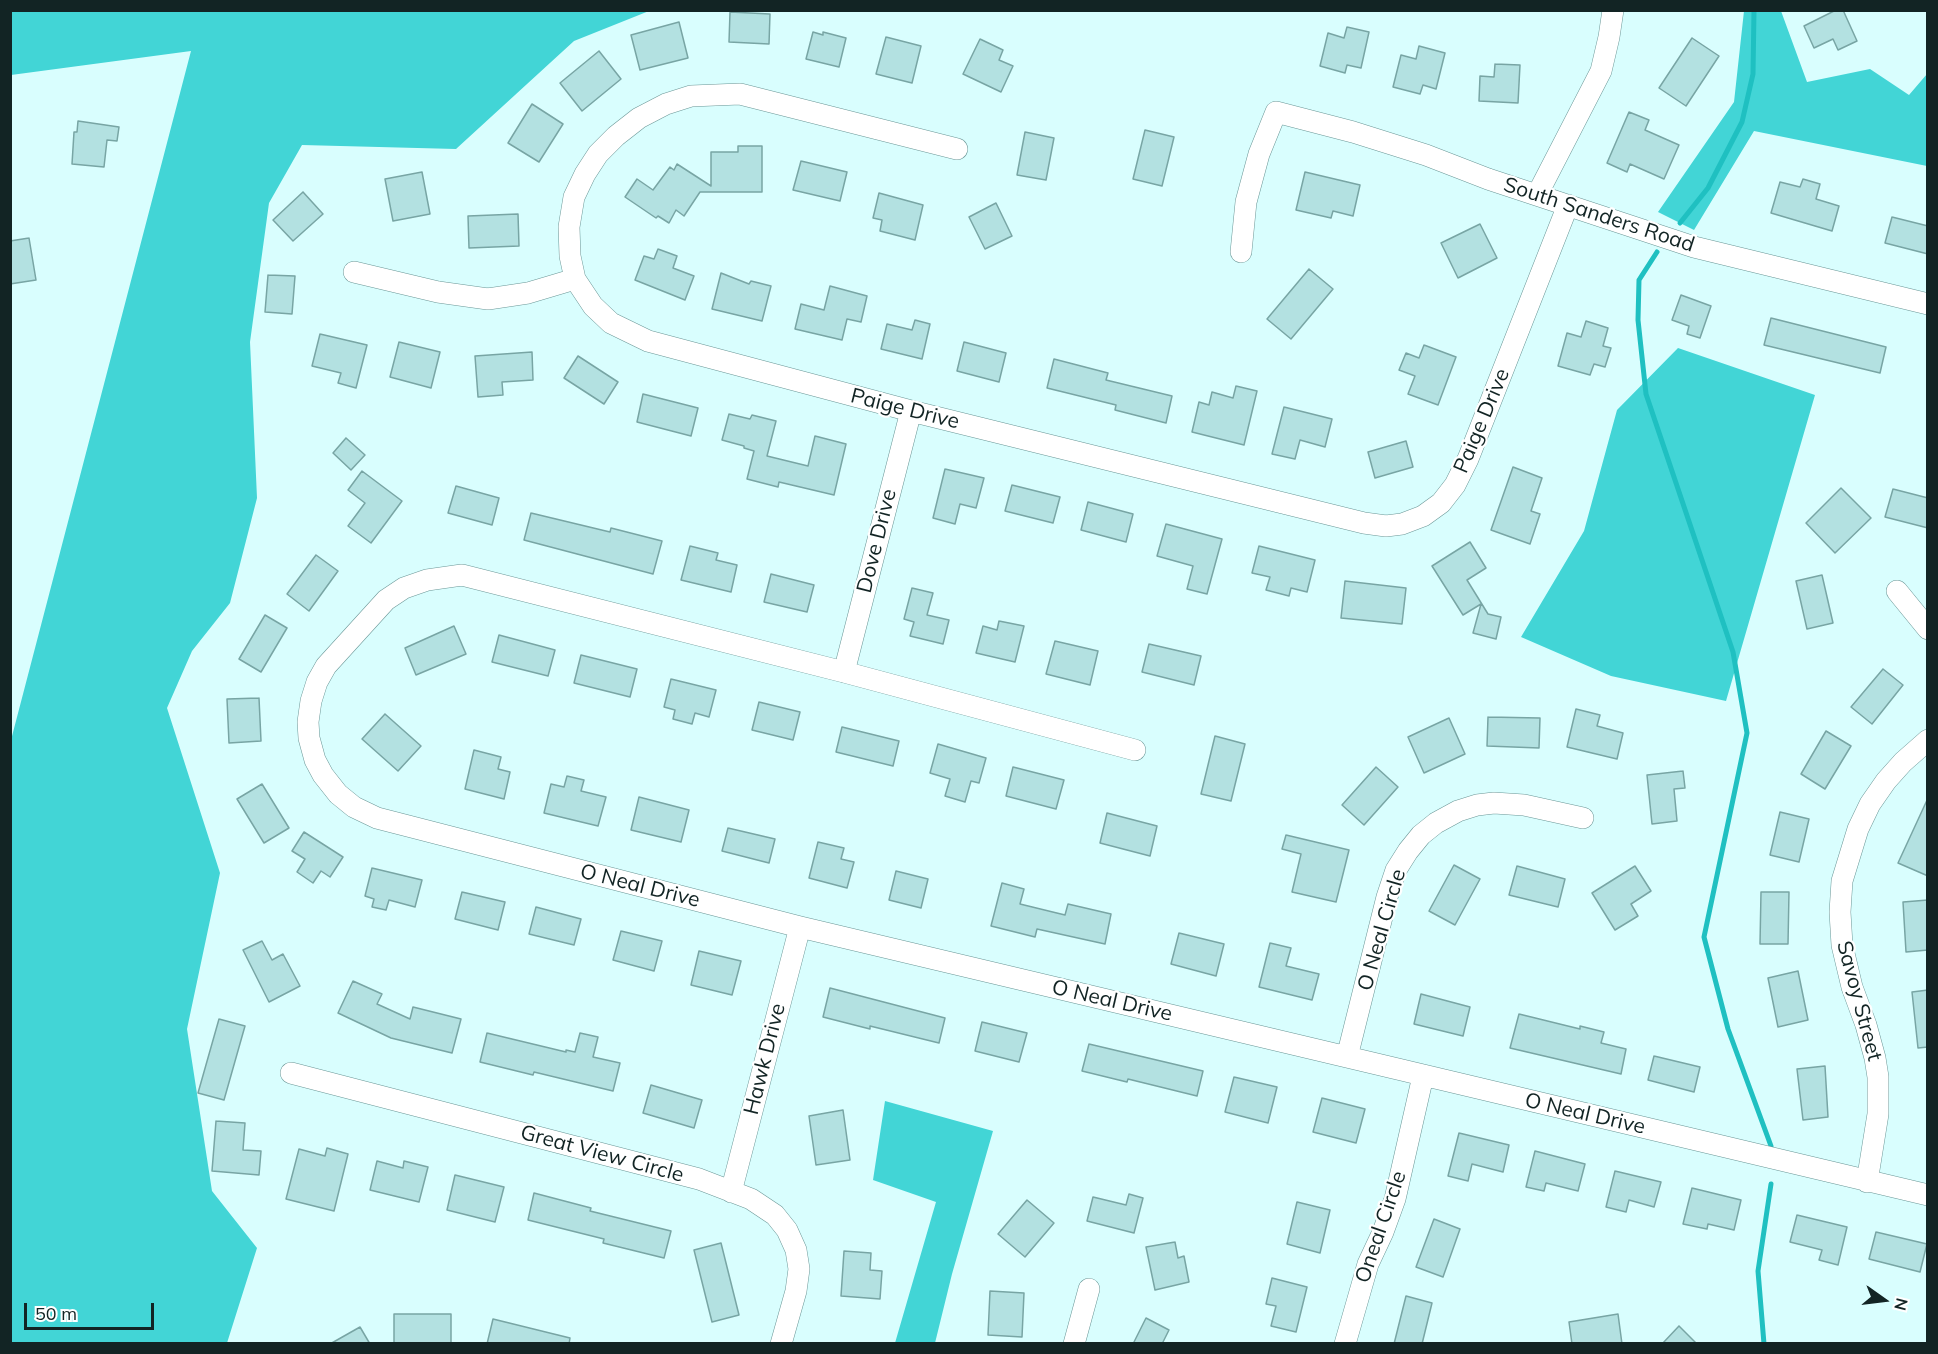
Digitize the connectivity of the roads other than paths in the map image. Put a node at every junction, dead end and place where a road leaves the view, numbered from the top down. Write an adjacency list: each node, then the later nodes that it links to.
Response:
1 (1613, 10): 3 (street)
2 (957, 149): 7 (street, Paige Drive)
3 (1537, 195): 4 (street, South Sanders Road); 5 (street, South Sanders Road)
4 (1568, 205): 8 (street, South Sanders Road); 9 (street, Paige Drive)
5 (1241, 252)
6 (354, 272): 7 (street)
7 (575, 279): 9 (street, Paige Drive)
8 (1928, 304)
9 (910, 411): 12 (street, Dove Drive)
10 (1897, 591): 11 (street)
11 (1928, 629)
12 (843, 672): 14 (street, O Neal Drive); 16 (street, O Neal Drive)
13 (1928, 740): 20 (street, Savoy Street)
14 (1135, 750)
15 (1583, 818): 17 (street, O Neal Circle)
16 (800, 927): 17 (street, O Neal Drive); 21 (street, Hawk Drive)
17 (1347, 1056): 19 (street, O Neal Drive)
18 (291, 1073): 21 (street, Great View Circle)
19 (1423, 1076): 20 (street, O Neal Drive); 26 (street, Oneal Circle)
20 (1867, 1182): 22 (street, O Neal Drive)
21 (731, 1192): 24 (street, Great View Circle)
22 (1928, 1195)
23 (1089, 1289): 25 (street)
24 (781, 1344)
25 (1074, 1344)
26 (1345, 1344)

